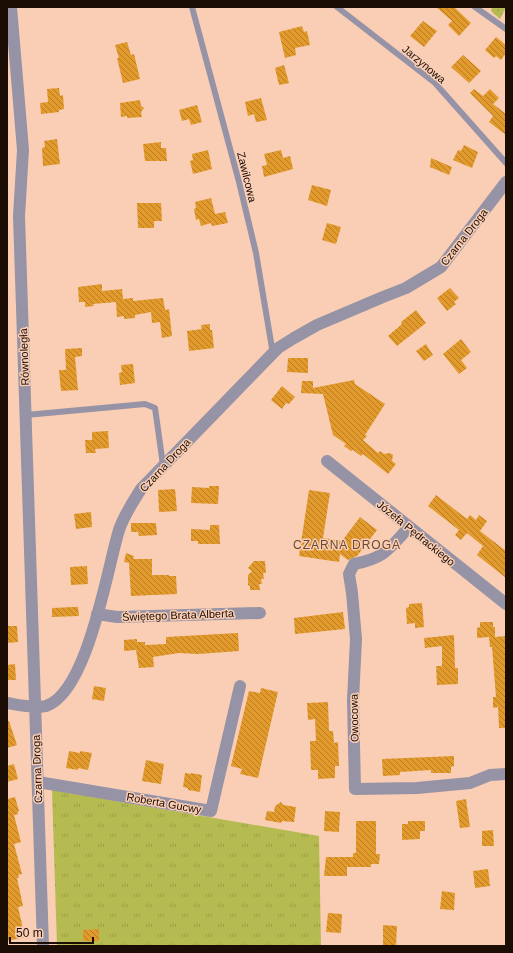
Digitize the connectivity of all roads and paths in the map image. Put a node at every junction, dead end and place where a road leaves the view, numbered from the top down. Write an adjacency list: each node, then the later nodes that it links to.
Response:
1 (11, 7): 9 (street, Równoległa)
2 (192, 7): 8 (lane, Zawilcowa)
3 (337, 7): 6 (lane, Jarzynowa)
4 (475, 7): 5 (lane)
5 (506, 29)
6 (506, 163)
7 (506, 182): 8 (street, Czarna Droga)
8 (273, 354): 11 (street, Czarna Droga)
9 (26, 416): 11 (lane); 18 (street, Równoległa)
10 (327, 461): 12 (street, Józefa Pędrackiego)
11 (163, 467): 15 (street, Czarna Droga)
12 (409, 527): 13 (street, Józefa Pędrackiego); 19 (street, Owocowa)
13 (506, 604)
14 (260, 613): 15 (street, Świętego Brata Alberta)
15 (97, 614): 18 (street, Czarna Droga)
16 (240, 686): 20 (street, Roberta Gucwy)
17 (7, 703): 18 (street)
18 (36, 707): 20 (street, Czarna Droga)
19 (506, 774)
20 (38, 782): 21 (street, Czarna Droga)
21 (43, 946)

